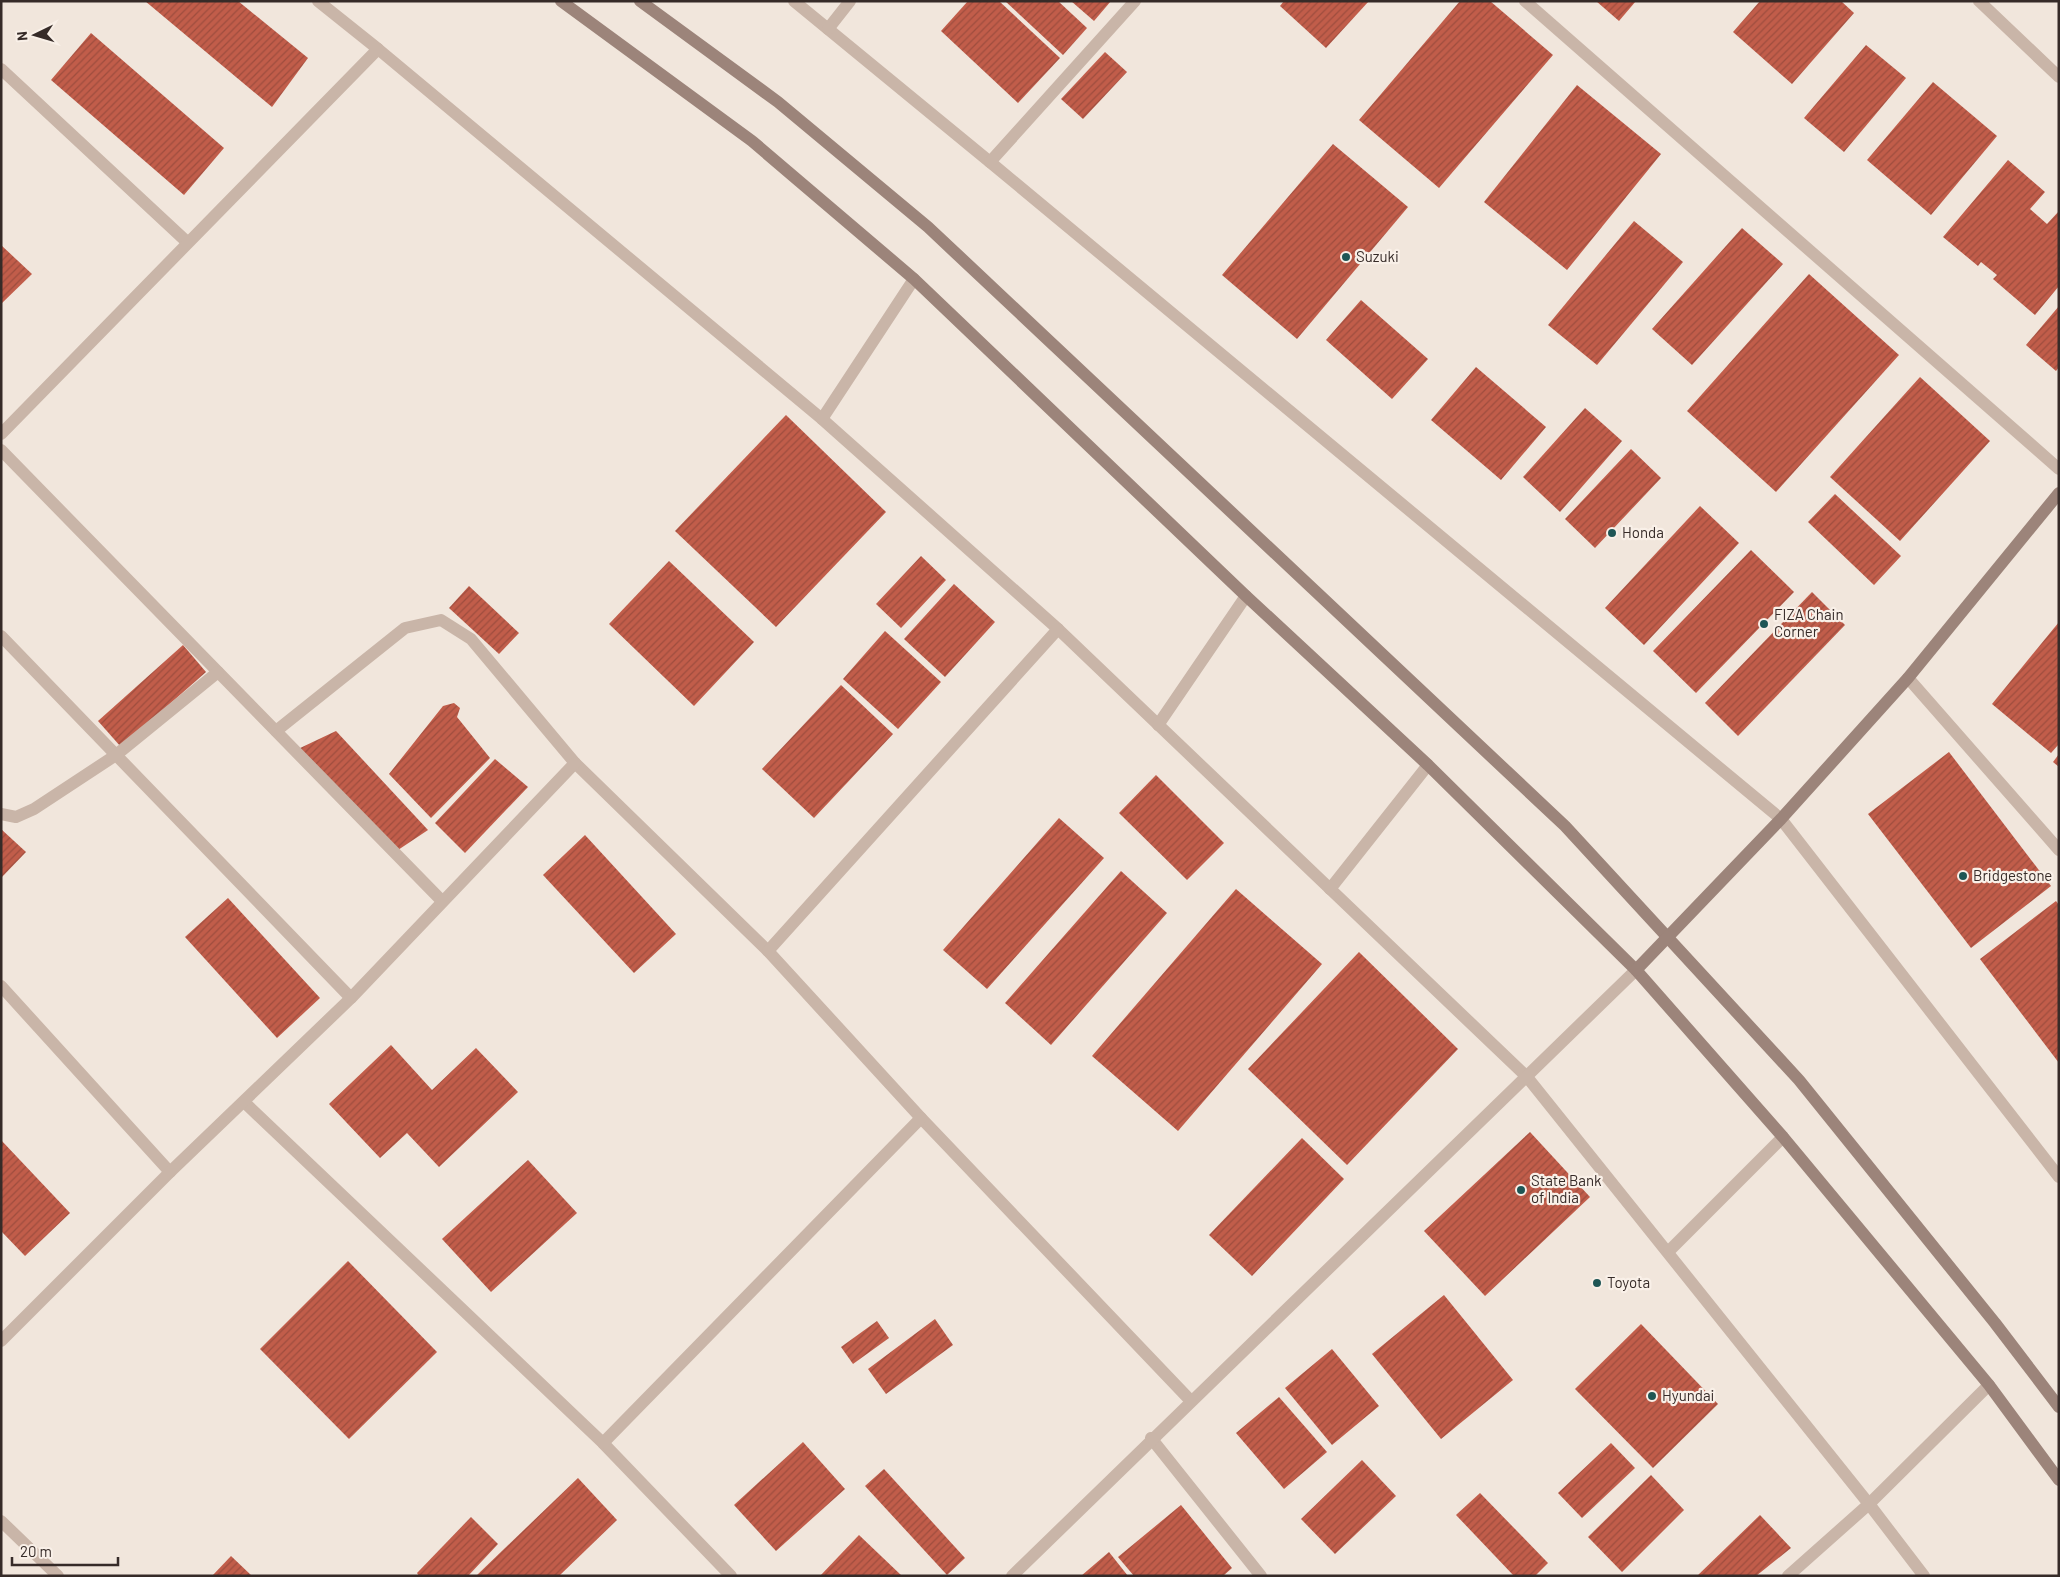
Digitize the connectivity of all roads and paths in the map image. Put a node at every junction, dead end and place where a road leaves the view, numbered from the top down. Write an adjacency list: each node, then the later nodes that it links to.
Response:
1 (318, 1): 10 (street)
2 (562, 1): 15 (main road)
3 (640, 1): 36 (main road)
4 (794, 1): 9 (street)
5 (850, 1): 9 (street)
6 (1135, 1): 13 (street)
7 (1525, 1): 19 (street)
8 (1984, 3): 12 (street)
9 (828, 29): 13 (street)
10 (378, 49): 14 (street); 16 (street)
11 (1, 69): 14 (street)
12 (2059, 77)
13 (990, 162): 32 (street)
14 (187, 242): 17 (street)
15 (914, 279): 16 (street); 21 (main road)
16 (822, 420): 22 (street)
17 (1, 434)
18 (1, 450): 24 (street)
19 (2059, 469)
20 (2059, 493): 25 (main road)
21 (1246, 596): 26 (street); 30 (main road)
22 (1058, 629): 26 (street); 37 (street)
23 (1, 636): 28 (street)
24 (218, 672): 27 (street); 28 (street)
25 (1908, 678): 32 (main road); 33 (street)
26 (1158, 724): 34 (street)
27 (276, 731): 29 (street); 35 (street)
28 (116, 755): 31 (street); 40 (street)
29 (575, 762): 35 (street); 37 (street)
30 (1428, 764): 34 (street); 38 (main road)
31 (1, 814)
32 (1781, 819): 36 (main road); 46 (street)
33 (2059, 850)
34 (1330, 889): 41 (street)
35 (442, 901): 40 (street)
36 (1668, 938): 38 (main road); 51 (main road)
37 (768, 951): 43 (street)
38 (1636, 970): 41 (street); 44 (main road)
39 (1, 986): 45 (street)
40 (351, 998): 42 (street)
41 (1527, 1077): 47 (street); 50 (street)
42 (244, 1102): 45 (street); 53 (street)
43 (921, 1118): 50 (street); 53 (street)
44 (1783, 1137): 47 (street); 49 (main road)
45 (170, 1172): 48 (street)
46 (2059, 1177)
47 (1668, 1251): 55 (street)
48 (1, 1341)
49 (1989, 1384): 54 (main road); 55 (street)
50 (1190, 1400): 52 (street)
51 (2059, 1408)
52 (1152, 1438): 59 (street); 60 (street)
53 (603, 1443): 58 (street)
54 (2059, 1480)
55 (1869, 1504): 61 (street); 62 (street)
56 (1, 1521): 57 (street)
57 (58, 1576)
58 (731, 1576)
59 (1012, 1576)
60 (1261, 1576)
61 (1788, 1576)
62 (1924, 1576)

